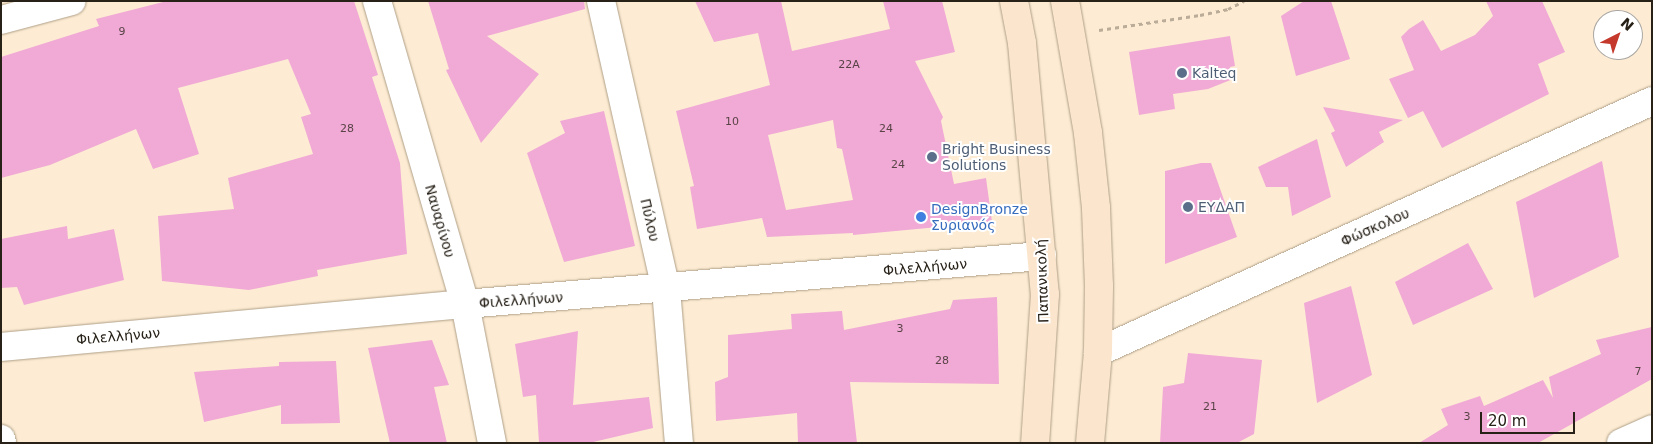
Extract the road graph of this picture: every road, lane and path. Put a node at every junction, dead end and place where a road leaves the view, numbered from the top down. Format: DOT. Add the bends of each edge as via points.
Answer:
graph roads {
  1 [pos="72,1"];
  2 [pos="377,1"];
  3 [pos="600,1"];
  4 [pos="1014,1"];
  5 [pos="1066,1"];
  6 [pos="1244,1"];
  7 [pos="1,20"];
  8 [pos="1072,34"];
  9 [pos="1652,101"];
  10 [pos="1042,256"];
  11 [pos="666,289"];
  12 [pos="464,304"];
  13 [pos="1,347"];
  14 [pos="1098,352"];
  15 [pos="1652,429"];
  16 [pos="492,443"];
  17 [pos="679,443"];
  18 [pos="1035,443"];
  19 [pos="1090,443"];
  20 [pos="1620,443"];
  1 -- 7 [label="street"];
  2 -- 12 [label="street, Ναυαρίνου"];
  3 -- 11 [label="street, Πύλου"];
  4 -- 10 [label="main road, Παπανικολή" via="1022,43"];
  5 -- 8 [label="main road"];
  6 -- 8 [label="path" via="1228,9 1200,15"];
  8 -- 14 [label="main road" via="1096,208"];
  9 -- 14 [label="street, Φώσκολου"];
  10 -- 11 [label="street, Φιλελλήνων"];
  10 -- 18 [label="main road, Παπανικολή" via="1044,339"];
  11 -- 12 [label="street, Φιλελλήνων"];
  11 -- 17 [label="street, Πύλου"];
  12 -- 13 [label="street, Φιλελλήνων"];
  12 -- 16 [label="street, Ναυαρίνου"];
  14 -- 19 [label="main road"];
  15 -- 20 [label="street"];
}
